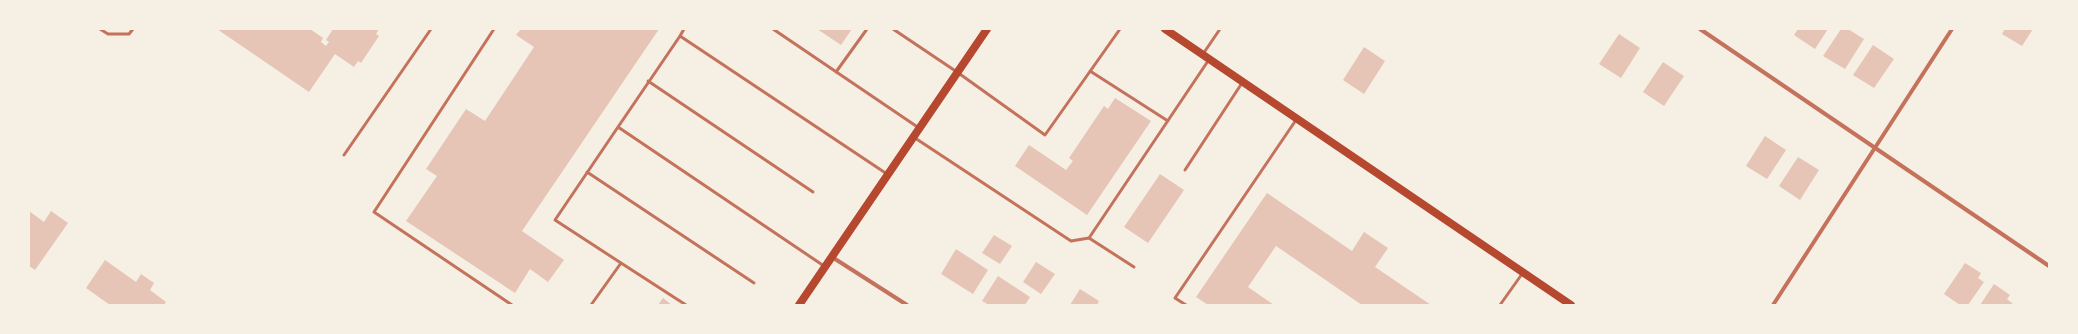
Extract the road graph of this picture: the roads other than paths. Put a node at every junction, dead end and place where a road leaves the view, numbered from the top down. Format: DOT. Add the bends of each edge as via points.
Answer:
graph roads {
  1 [pos="100,29"];
  2 [pos="133,29"];
  3 [pos="431,29"];
  4 [pos="494,29"];
  5 [pos="684,29"];
  6 [pos="773,29"];
  7 [pos="866,29"];
  8 [pos="893,29"];
  9 [pos="987,29"];
  10 [pos="1120,29"];
  11 [pos="1165,29"];
  12 [pos="1220,29"];
  13 [pos="1700,29"];
  14 [pos="1952,29"];
  15 [pos="680,36"];
  16 [pos="1206,57"];
  17 [pos="1090,71"];
  18 [pos="836,72"];
  19 [pos="958,72"];
  20 [pos="648,81"];
  21 [pos="1243,82"];
  22 [pos="1297,118"];
  23 [pos="1168,121"];
  24 [pos="618,127"];
  25 [pos="919,128"];
  26 [pos="913,137"];
  27 [pos="1875,149"];
  28 [pos="344,155"];
  29 [pos="1184,170"];
  30 [pos="587,172"];
  31 [pos="887,174"];
  32 [pos="813,192"];
  33 [pos="1090,238"];
  34 [pos="832,257"];
  35 [pos="621,263"];
  36 [pos="825,266"];
  37 [pos="2049,266"];
  38 [pos="1134,267"];
  39 [pos="1523,272"];
  40 [pos="754,283"];
  41 [pos="512,305"];
  42 [pos="591,305"];
  43 [pos="686,305"];
  44 [pos="799,305"];
  45 [pos="907,305"];
  46 [pos="1186,305"];
  47 [pos="1500,305"];
  48 [pos="1571,305"];
  49 [pos="1773,305"];
  1 -- 2 [label="lane" via="108,34 130,34"];
  3 -- 28 [label="lane"];
  4 -- 41 [label="lane" via="374,212"];
  5 -- 15 [label="lane"];
  6 -- 18 [label="lane"];
  7 -- 18 [label="lane"];
  8 -- 19 [label="lane"];
  9 -- 19 [label="main road"];
  10 -- 17 [label="lane"];
  11 -- 16 [label="main road"];
  12 -- 16 [label="lane"];
  13 -- 27 [label="street"];
  14 -- 27 [label="street"];
  15 -- 20 [label="lane"];
  15 -- 31 [label="lane"];
  16 -- 21 [label="main road"];
  16 -- 23 [label="lane"];
  17 -- 19 [label="lane" via="1045,135"];
  17 -- 23 [label="lane"];
  18 -- 25 [label="lane"];
  19 -- 25 [label="main road"];
  20 -- 24 [label="lane"];
  20 -- 32 [label="lane"];
  21 -- 22 [label="main road"];
  21 -- 29 [label="lane"];
  22 -- 39 [label="main road"];
  22 -- 46 [label="lane" via="1175,298"];
  23 -- 33 [label="lane"];
  24 -- 30 [label="lane"];
  24 -- 36 [label="lane"];
  25 -- 26 [label="main road"];
  26 -- 31 [label="main road"];
  26 -- 33 [label="lane" via="1071,241"];
  27 -- 37 [label="street"];
  27 -- 49 [label="street"];
  30 -- 35 [label="lane" via="555,220"];
  30 -- 40 [label="lane"];
  31 -- 34 [label="main road"];
  33 -- 38 [label="lane"];
  34 -- 36 [label="main road"];
  34 -- 45 [label="street"];
  35 -- 42 [label="lane"];
  35 -- 43 [label="lane"];
  36 -- 44 [label="main road"];
  39 -- 47 [label="lane"];
  39 -- 48 [label="main road"];
}
